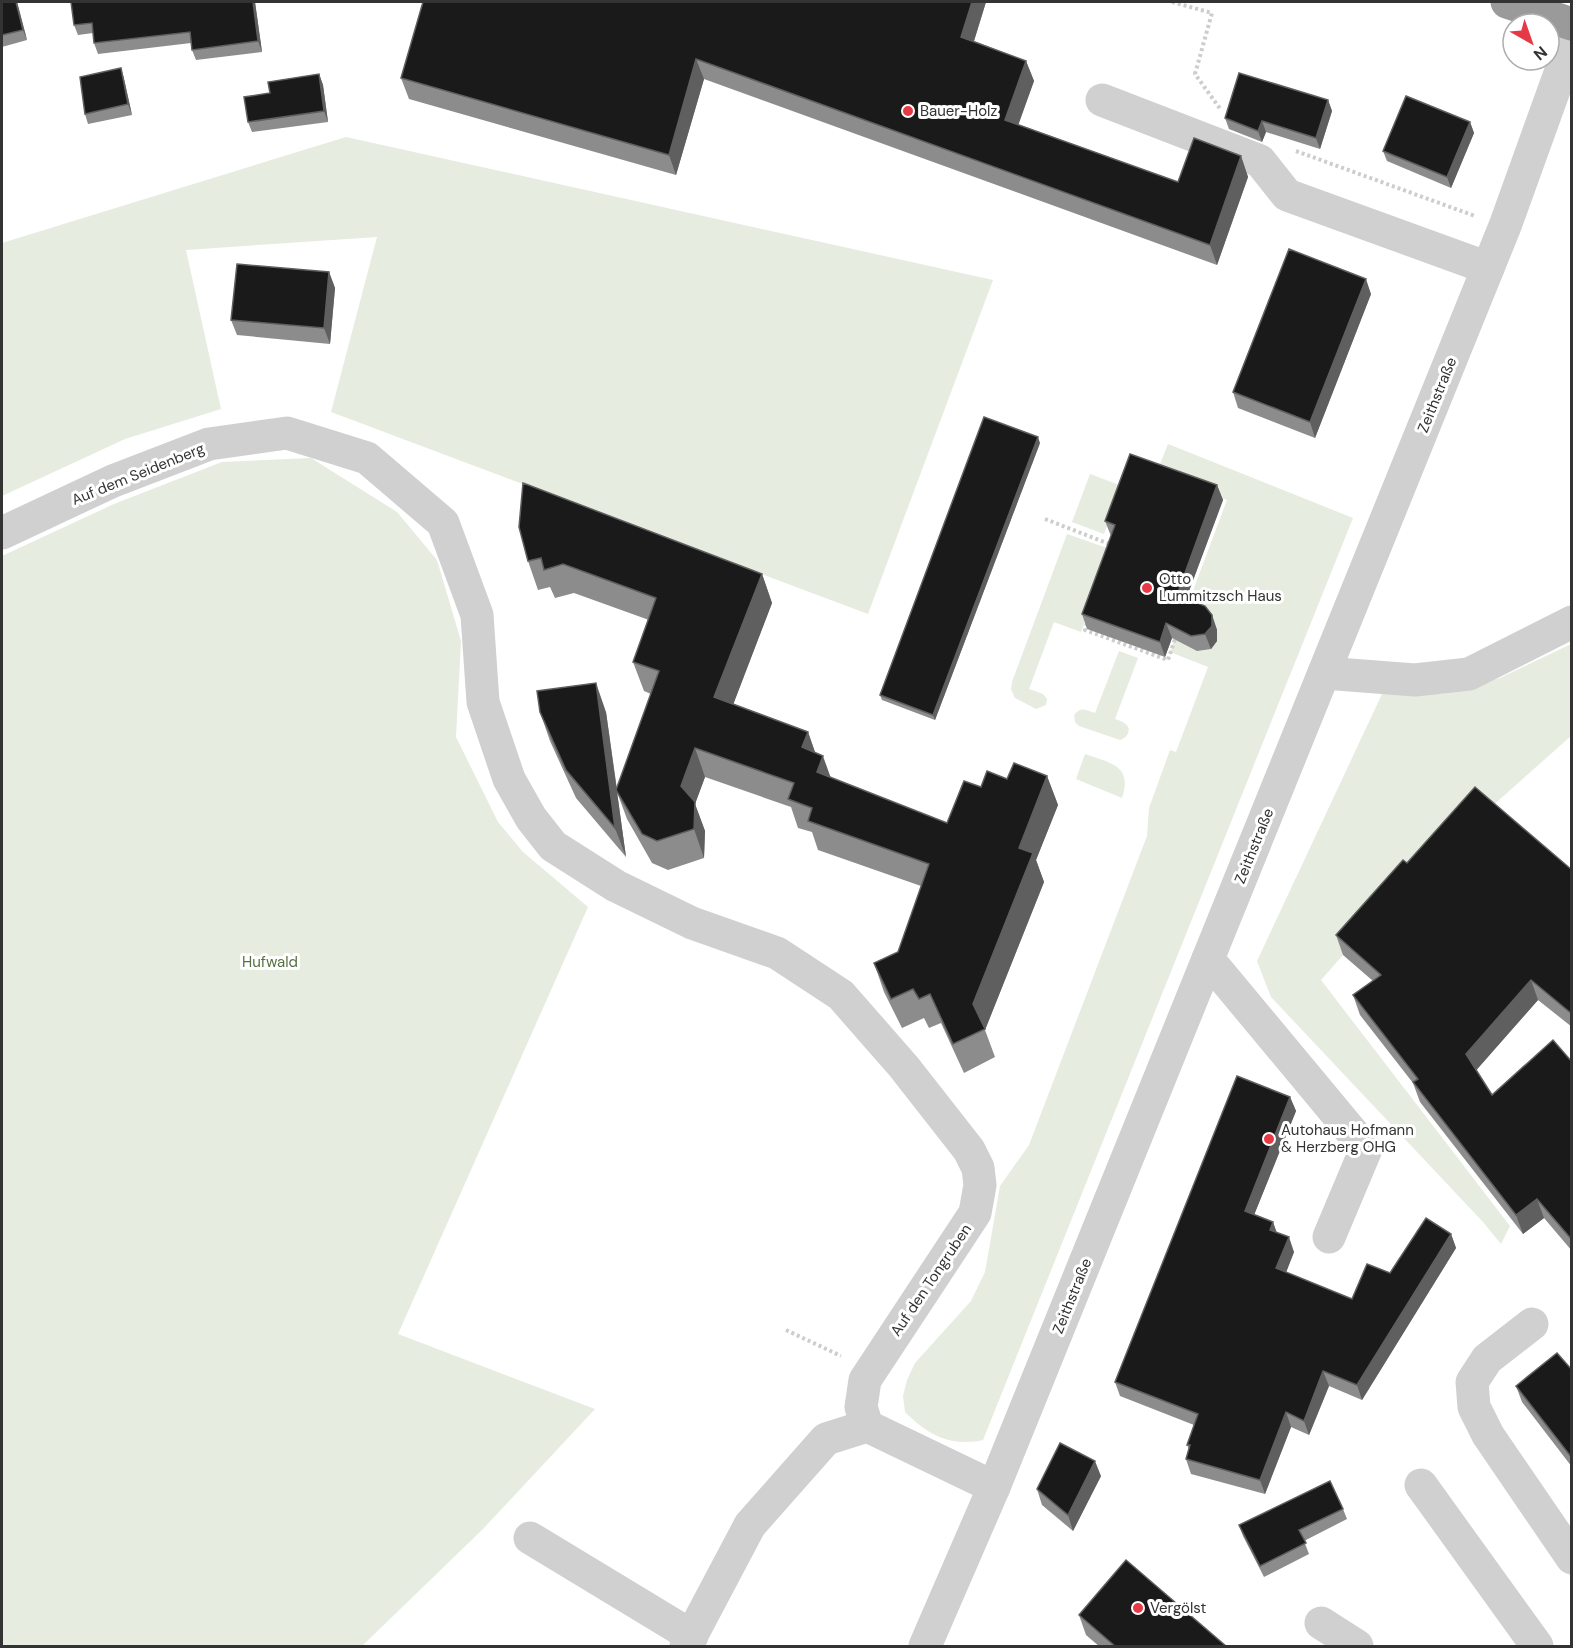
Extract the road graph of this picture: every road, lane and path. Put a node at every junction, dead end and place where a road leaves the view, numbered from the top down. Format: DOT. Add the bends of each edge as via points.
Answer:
graph roads {
  1 [pos="1172,2"];
  2 [pos="1508,2"];
  3 [pos="1572,24"];
  4 [pos="1572,40"];
  5 [pos="1102,100"];
  6 [pos="1227,118"];
  7 [pos="1293,150"];
  8 [pos="1505,226"];
  9 [pos="1488,268"];
  10 [pos="1045,519"];
  11 [pos="2,533"];
  12 [pos="1118,547"];
  13 [pos="1089,619"];
  14 [pos="1572,622"];
  15 [pos="1180,627"];
  16 [pos="1167,660"];
  17 [pos="1174,663"];
  18 [pos="1324,673"];
  19 [pos="1208,959"];
  20 [pos="841,995"];
  21 [pos="1329,1237"];
  22 [pos="1532,1324"];
  23 [pos="786,1330"];
  24 [pos="841,1356"];
  25 [pos="867,1426"];
  26 [pos="1421,1485"];
  27 [pos="994,1487"];
  28 [pos="530,1538"];
  29 [pos="1572,1558"];
  30 [pos="1321,1623"];
  31 [pos="689,1641"];
  32 [pos="925,1647"];
  33 [pos="1357,1647"];
  34 [pos="1538,1647"];
  1 -- 6 [label="path" via="1212,13 1195,74"];
  2 -- 3 [label="highway, bridge"];
  4 -- 8 [label="street, Zeithstraße"];
  5 -- 9 [label="street" via="1260,161 1287,195"];
  7 -- 8 [label="path"];
  8 -- 9 [label="street, Zeithstraße"];
  9 -- 18 [label="street, Zeithstraße"];
  10 -- 12 [label="path"];
  11 -- 20 [label="street, Auf dem Seidenberg" via="113,481 209,444 287,433 367,458 443,523 477,615 483,702 505,768 531,818 553,846 616,886 692,923 777,953"];
  13 -- 16 [label="path" via="1085,630"];
  14 -- 18 [label="street" via="1469,674 1415,680"];
  15 -- 16 [label="path"];
  16 -- 17 [label="path"];
  18 -- 19 [label="street, Zeithstraße"];
  19 -- 21 [label="street" via="1366,1149"];
  19 -- 27 [label="street, Zeithstraße"];
  20 -- 25 [label="street, Auf den Tongruben" via="969,1150 978,1168 980,1185 975,1213 865,1380 861,1407"];
  22 -- 29 [label="street" via="1487,1359 1472,1382 1474,1407 1488,1436"];
  23 -- 24 [label="path"];
  25 -- 27 [label="street"];
  25 -- 31 [label="street" via="826,1438 750,1525"];
  26 -- 34 [label="street"];
  27 -- 32 [label="street, Zeithstraße"];
  28 -- 31 [label="street"];
  30 -- 33 [label="street"];
}
